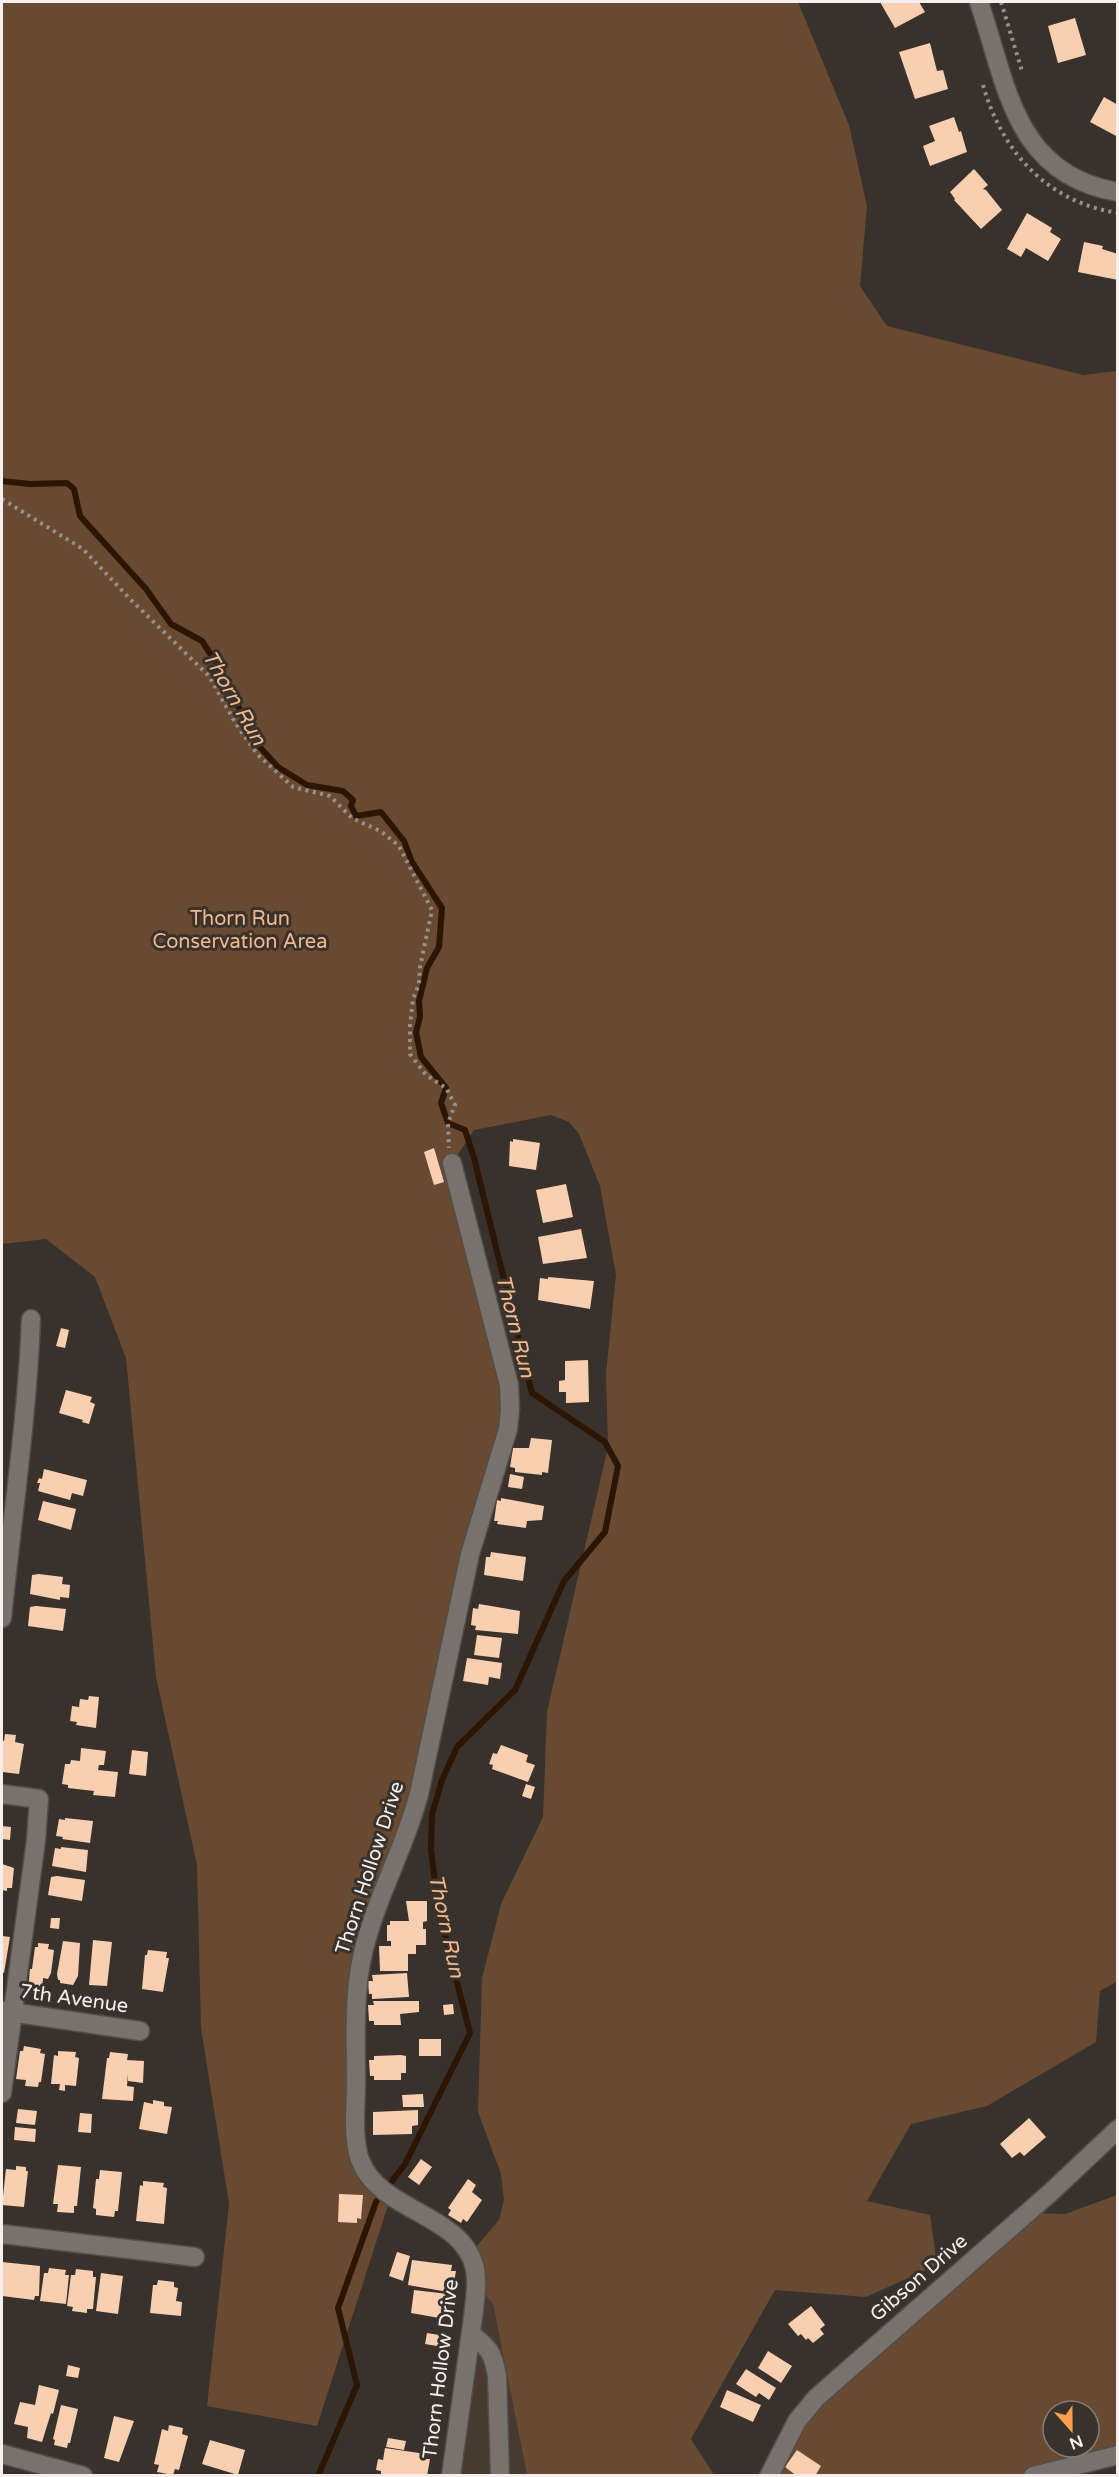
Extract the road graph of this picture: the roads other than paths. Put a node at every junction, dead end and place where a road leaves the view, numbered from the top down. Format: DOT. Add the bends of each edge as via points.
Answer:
graph roads {
  1 [pos="979,2"];
  2 [pos="1118,192"];
  3 [pos="452,1163"];
  4 [pos="31,1319"];
  5 [pos="8,1499"];
  6 [pos="2,1618"];
  7 [pos="2,1794"];
  8 [pos="7,2012"];
  9 [pos="140,2031"];
  10 [pos="2,2093"];
  11 [pos="1118,2129"];
  12 [pos="2,2234"];
  13 [pos="195,2257"];
  14 [pos="471,2334"];
  15 [pos="2,2454"];
  16 [pos="1118,2455"];
  17 [pos="82,2475"];
  18 [pos="451,2475"];
  19 [pos="500,2475"];
  20 [pos="769,2475"];
  21 [pos="1033,2475"];
  1 -- 2 [label="street" via="1010,100 1030,141 1045,158 1082,183"];
  3 -- 14 [label="street, Thorn Hollow Drive" via="508,1385 510,1410 508,1429 470,1554 411,1826 379,1900 359,1974 357,2140 360,2159 384,2191 439,2224 460,2240 470,2254 476,2284"];
  4 -- 5 [label="street" via="21,1453"];
  5 -- 6 [label="street"];
  7 -- 8 [label="street" via="39,1799 36,1840"];
  8 -- 9 [label="street, 7th Avenue"];
  8 -- 10 [label="street"];
  11 -- 20 [label="street, Gibson Drive" via="816,2398 796,2421"];
  12 -- 13 [label="street"];
  14 -- 18 [label="street, Thorn Hollow Drive"];
  14 -- 19 [label="street" via="490,2349 495,2360"];
  15 -- 17 [label="street"];
  16 -- 21 [label="street"];
}
